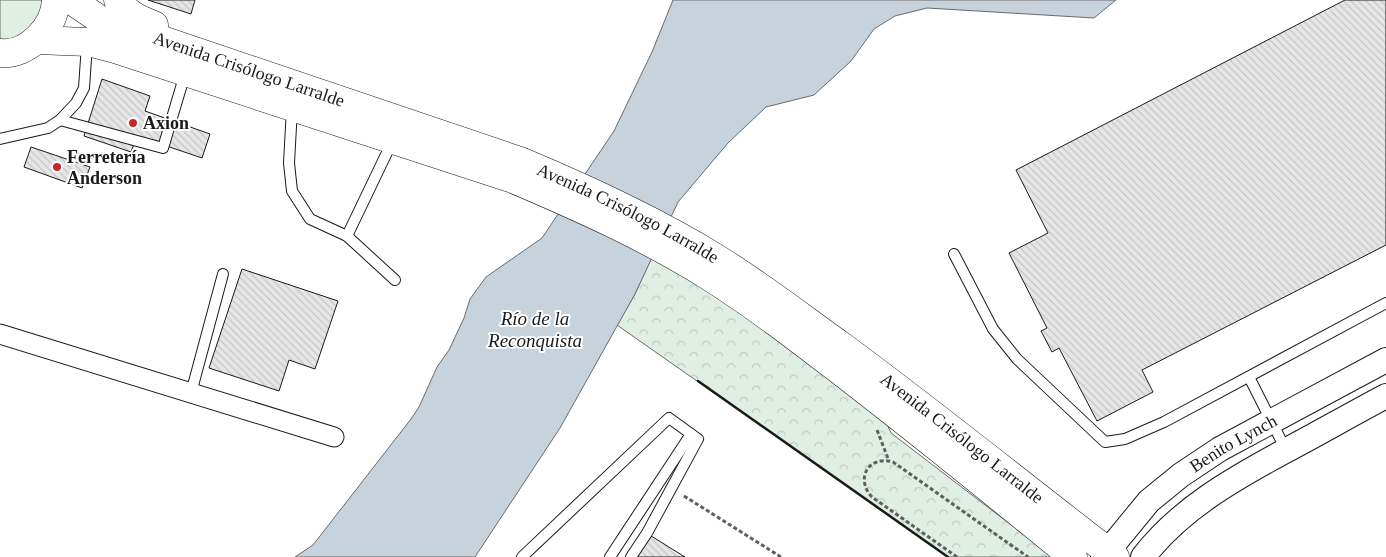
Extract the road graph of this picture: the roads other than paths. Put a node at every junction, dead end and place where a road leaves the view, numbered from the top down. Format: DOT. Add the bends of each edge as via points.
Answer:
graph roads {
  1 [pos="56,0"];
  2 [pos="71,0"];
  3 [pos="118,0"];
  4 [pos="36,40"];
  5 [pos="88,42"];
  6 [pos="0,53"];
  7 [pos="187,60"];
  8 [pos="292,106"];
  9 [pos="60,120"];
  10 [pos="0,139"];
  11 [pos="393,140"];
  12 [pos="435,143"];
  13 [pos="347,236"];
  14 [pos="954,254"];
  15 [pos="223,274"];
  16 [pos="395,280"];
  17 [pos="1386,304"];
  18 [pos="792,322"];
  19 [pos="0,334"];
  20 [pos="1386,360"];
  21 [pos="1249,377"];
  22 [pos="191,393"];
  23 [pos="1386,396"];
  24 [pos="1271,422"];
  25 [pos="692,434"];
  26 [pos="334,437"];
  27 [pos="1286,450"];
  28 [pos="1108,555"];
  29 [pos="522,557"];
  30 [pos="610,557"];
  31 [pos="631,557"];
  32 [pos="1073,557"];
  33 [pos="1142,557"];
  1 -- 4 [label="main road" via="46,30"];
  2 -- 7 [label="main road, Avenida Crisólogo Larralde" via="99,18"];
  3 -- 7 [label="main road" via="135,18 156,26"];
  4 -- 5 [label="main road, Avenida Crisólogo Larralde"];
  4 -- 6 [label="main road" via="16,51"];
  5 -- 7 [label="main road, Avenida Crisólogo Larralde"];
  5 -- 9 [label="lane" via="84,88 76,103"];
  7 -- 8 [label="main road, Avenida Crisólogo Larralde"];
  7 -- 9 [label="lane" via="164,148"];
  7 -- 12 [label="main road, Avenida Crisólogo Larralde"];
  8 -- 11 [label="main road, Avenida Crisólogo Larralde"];
  8 -- 13 [label="lane" via="289,163 292,191 310,219"];
  9 -- 10 [label="lane" via="48,128"];
  11 -- 12 [label="main road, Avenida Crisólogo Larralde"];
  11 -- 13 [label="lane"];
  12 -- 18 [label="main road, Avenida Crisólogo Larralde" via="520,161 664,228 716,258"];
  13 -- 16 [label="lane"];
  14 -- 21 [label="lane" via="993,329 1016,359 1105,442 1125,439 1164,422"];
  15 -- 22 [label="lane"];
  17 -- 21 [label="lane"];
  18 -- 28 [label="main road, Avenida Crisólogo Larralde" via="890,382"];
  18 -- 32 [label="main road, Avenida Crisólogo Larralde"];
  19 -- 22 [label="street"];
  20 -- 24 [label="street, Benito Lynch"];
  21 -- 24 [label="lane"];
  22 -- 26 [label="street"];
  23 -- 27 [label="street, Benito Lynch"];
  24 -- 27 [label="lane"];
  24 -- 28 [label="street, Benito Lynch" via="1220,449 1181,475 1149,502"];
  25 -- 29 [label="lane" via="669,418"];
  25 -- 30 [label="lane"];
  25 -- 31 [label="lane" via="698,438"];
  27 -- 33 [label="street, Benito Lynch" via="1200,501 1171,525"];
}
